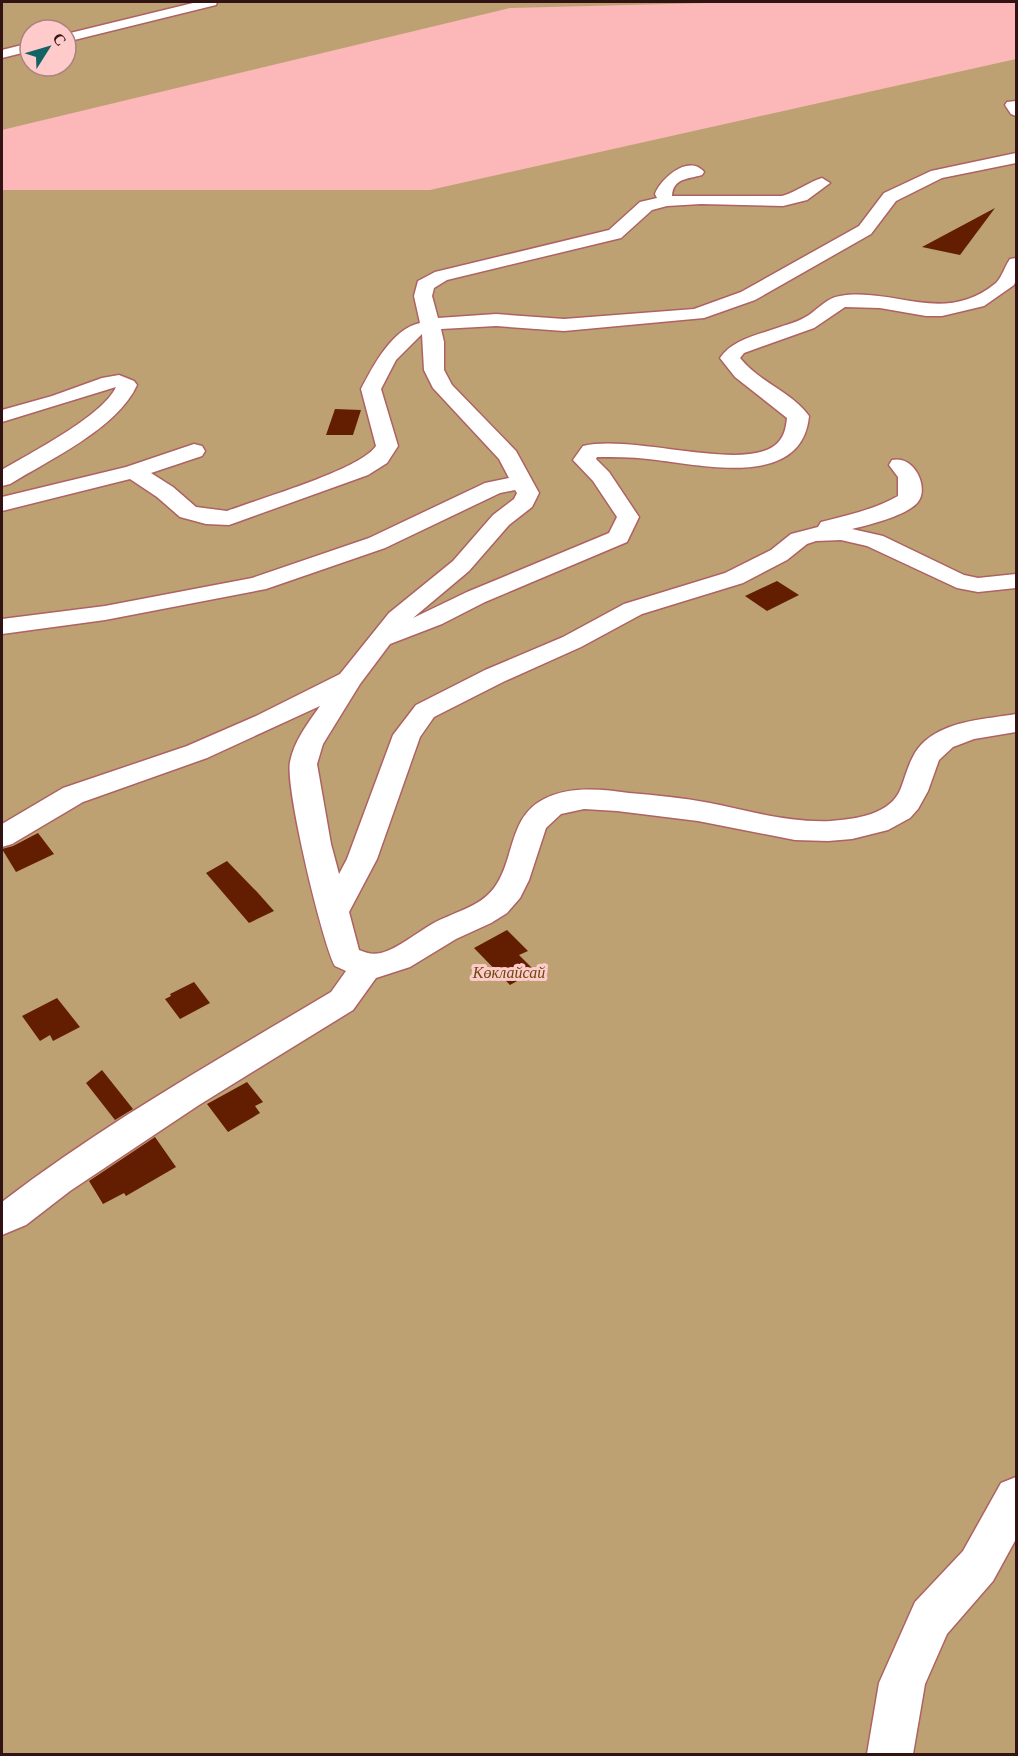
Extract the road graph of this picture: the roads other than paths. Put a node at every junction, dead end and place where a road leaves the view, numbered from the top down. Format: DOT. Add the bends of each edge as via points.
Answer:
graph roads {
  1 [pos="211,2"];
  2 [pos="78,35"];
  3 [pos="18,50"];
  4 [pos="2,54"];
  5 [pos="1017,105"];
  6 [pos="1017,111"];
  7 [pos="1017,158"];
  8 [pos="696,172"];
  9 [pos="822,183"];
  10 [pos="666,201"];
  11 [pos="1017,263"];
  12 [pos="431,326"];
  13 [pos="71,396"];
  14 [pos="2,416"];
  15 [pos="2,435"];
  16 [pos="194,451"];
  17 [pos="900,465"];
  18 [pos="133,471"];
  19 [pos="2,480"];
  20 [pos="522,482"];
  21 [pos="2,504"];
  22 [pos="813,534"];
  23 [pos="1017,581"];
  24 [pos="975,584"];
  25 [pos="1017,598"];
  26 [pos="2,627"];
  27 [pos="380,640"];
  28 [pos="350,680"];
  29 [pos="1017,723"];
  30 [pos="2,837"];
  31 [pos="334,912"];
  32 [pos="367,966"];
  33 [pos="2,1219"];
  34 [pos="1017,1498"];
  35 [pos="890,1755"];
  1 -- 2 [label="street"];
  3 -- 4 [label="street"];
  5 -- 6 [label="street" via="1012,105"];
  7 -- 12 [label="street" via="937,174 890,197 865,230 748,296 697,314 564,325 496,320"];
  8 -- 10 [label="street" via="677,174 671,179 663,194"];
  9 -- 10 [label="street" via="801,196 783,201"];
  10 -- 12 [label="street" via="646,206 615,234 441,276 425,285 423,296"];
  11 -- 27 [label="street" via="1005,285 977,302 926,310 880,302 842,301 807,324 737,350 730,358 735,367 798,416 797,431 780,452 756,459 709,460 619,450 591,452 584,460 601,477 628,517 619,537"];
  12 -- 18 [label="street" via="417,329 402,342 388,357 371,389 387,446 379,458 360,470 229,518 188,512"];
  12 -- 20 [label="street" via="434,369 443,388 508,456"];
  13 -- 14 [label="street"];
  13 -- 15 [label="street" via="54,410"];
  13 -- 19 [label="street" via="109,382 126,385 119,400 99,418"];
  16 -- 18 [label="street"];
  17 -- 22 [label="street" via="909,477 909,499 888,512"];
  18 -- 21 [label="street"];
  20 -- 26 [label="street" via="493,488 377,543 257,584 105,614"];
  20 -- 27 [label="street" via="528,494 524,502 501,520 461,566 398,618"];
  22 -- 24 [label="street" via="841,533 875,541 957,581"];
  22 -- 31 [label="street" via="734,578 633,609 425,711 407,735 362,859"];
  23 -- 24 [label="street"];
  24 -- 25 [label="street" via="990,594"];
  27 -- 28 [label="street"];
  28 -- 30 [label="street" via="197,752 73,795"];
  28 -- 31 [label="street" via="309,744 303,764 316,844"];
  29 -- 32 [label="street" via="946,739 923,763 913,795 904,807 882,821 858,828 794,830 650,804 585,800 559,803 544,811 534,825 509,890 496,905 477,919 447,930 396,960"];
  31 -- 32 [label="street" via="346,958"];
  32 -- 33 [label="street" via="342,1001 187,1095"];
  34 -- 35 [label="street" via="978,1566 932,1618 903,1683"];
}
